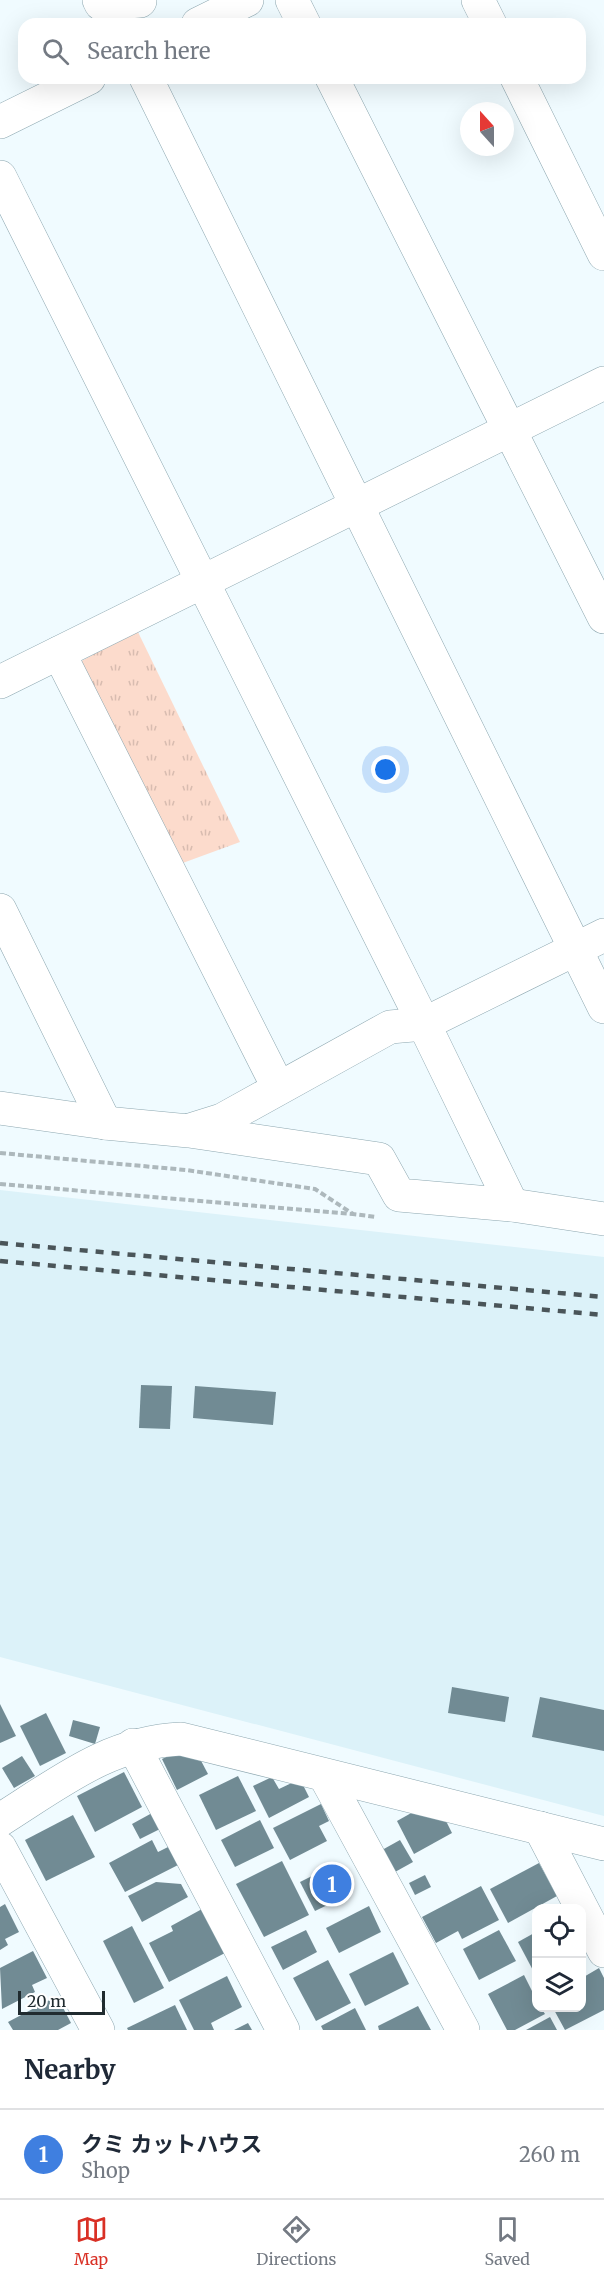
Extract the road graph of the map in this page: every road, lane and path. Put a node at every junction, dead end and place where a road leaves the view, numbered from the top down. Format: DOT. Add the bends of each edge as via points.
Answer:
graph roads {
  1 [pos="99,0"];
  2 [pos="246,0"];
  3 [pos="292,0"];
  4 [pos="478,0"];
  5 [pos="139,8"];
  6 [pos="210,18"];
  7 [pos="301,18"];
  8 [pos="487,18"];
  9 [pos="77,84"];
  10 [pos="149,84"];
  11 [pos="335,84"];
  12 [pos="520,84"];
  13 [pos="0,122"];
  14 [pos="0,177"];
  15 [pos="604,254"];
  16 [pos="604,383"];
  17 [pos="511,429"];
  18 [pos="356,506"];
  19 [pos="202,582"];
  20 [pos="604,616"];
  21 [pos="59,652"];
  22 [pos="0,682"];
  23 [pos="0,910"];
  24 [pos="604,935"];
  25 [pos="575,950"];
  26 [pos="604,1007"];
  27 [pos="424,1024"];
  28 [pos="278,1087"];
  29 [pos="0,1108"];
  30 [pos="105,1123"];
  31 [pos="189,1131"];
  32 [pos="0,1152"];
  33 [pos="0,1184"];
  34 [pos="512,1205"];
  35 [pos="353,1214"];
  36 [pos="377,1217"];
  37 [pos="604,1220"];
  38 [pos="133,1745"];
  39 [pos="325,1776"];
  40 [pos="0,1820"];
  41 [pos="540,1828"];
  42 [pos="604,1844"];
  43 [pos="0,1848"];
  44 [pos="604,1952"];
  45 [pos="99,2030"];
  46 [pos="283,2030"];
  47 [pos="463,2030"];
  1 -- 5 [label="street" via="101,4"];
  2 -- 6 [label="street"];
  3 -- 7 [label="street"];
  4 -- 8 [label="street"];
  9 -- 13 [label="street"];
  10 -- 18 [label="street"];
  11 -- 17 [label="street"];
  12 -- 15 [label="street"];
  14 -- 19 [label="street"];
  16 -- 17 [label="street"];
  17 -- 18 [label="street"];
  17 -- 20 [label="street"];
  18 -- 19 [label="street"];
  18 -- 25 [label="street"];
  19 -- 21 [label="street"];
  19 -- 27 [label="street"];
  21 -- 22 [label="street"];
  21 -- 28 [label="street"];
  23 -- 30 [label="street"];
  24 -- 25 [label="street"];
  25 -- 26 [label="street"];
  25 -- 27 [label="street"];
  27 -- 28 [label="street" via="390,1027"];
  27 -- 34 [label="street"];
  28 -- 31 [label="street" via="222,1120"];
  29 -- 30 [label="street"];
  30 -- 31 [label="street"];
  31 -- 34 [label="street" via="379,1159 399,1195"];
  32 -- 35 [label="path" via="186,1170 315,1189"];
  33 -- 35 [label="path"];
  34 -- 37 [label="street"];
  35 -- 36 [label="path"];
  38 -- 39 [label="street" via="181,1738"];
  38 -- 40 [label="street" via="88,1764"];
  38 -- 46 [label="street"];
  39 -- 41 [label="street"];
  39 -- 47 [label="street"];
  41 -- 42 [label="street"];
  41 -- 44 [label="street"];
  43 -- 45 [label="street"];
}
